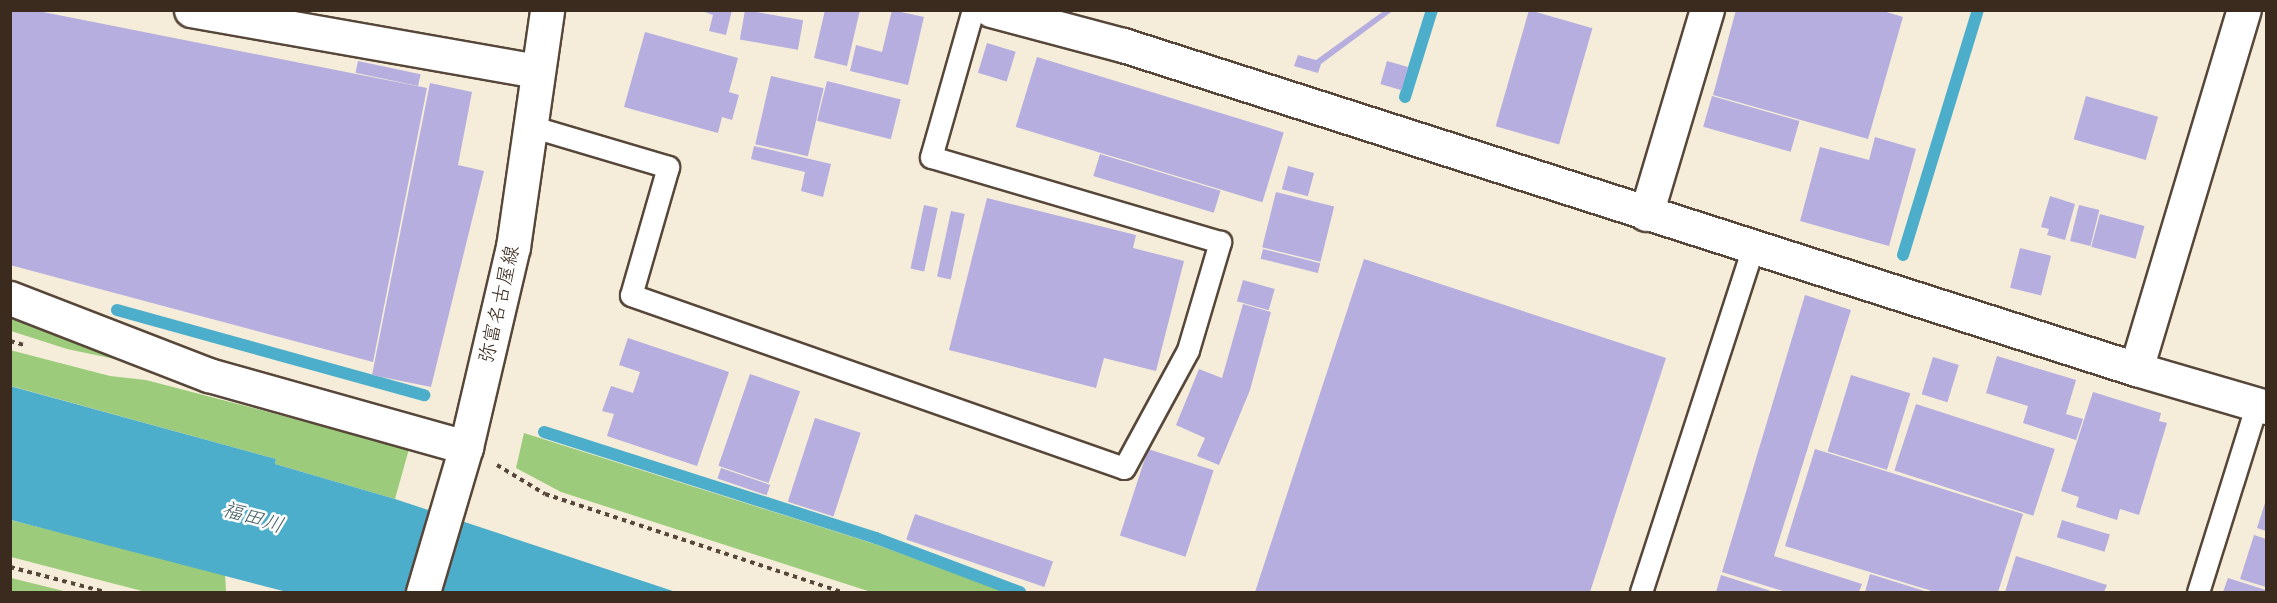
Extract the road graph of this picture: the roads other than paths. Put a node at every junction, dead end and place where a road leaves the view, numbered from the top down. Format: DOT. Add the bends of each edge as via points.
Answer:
graph roads {
  1 [pos="191,10"];
  2 [pos="547,10"];
  3 [pos="974,10"];
  4 [pos="991,10"];
  5 [pos="1707,10"];
  6 [pos="2244,10"];
  7 [pos="538,71"];
  8 [pos="530,126"];
  9 [pos="1646,214"];
  10 [pos="1753,247"];
  11 [pos="10,298"];
  12 [pos="2136,369"];
  13 [pos="2262,406"];
  14 [pos="466,447"];
  15 [pos="423,592"];
  16 [pos="1641,592"];
  17 [pos="2198,592"];
  1 -- 7 [label="street"];
  2 -- 7 [label="street, 弥富名古屋線"];
  3 -- 8 [label="lane" via="931,158 1220,242 1188,350 1124,468 631,294 668,167"];
  4 -- 9 [label="street" via="1124,45"];
  5 -- 9 [label="street"];
  6 -- 12 [label="street"];
  7 -- 8 [label="street, 弥富名古屋線"];
  8 -- 14 [label="street, 弥富名古屋線" via="513,247"];
  9 -- 10 [label="street"];
  10 -- 12 [label="street"];
  10 -- 16 [label="lane"];
  11 -- 14 [label="street" via="209,375"];
  12 -- 13 [label="street"];
  13 -- 17 [label="lane"];
  14 -- 15 [label="street, 弥富名古屋線"];
}
